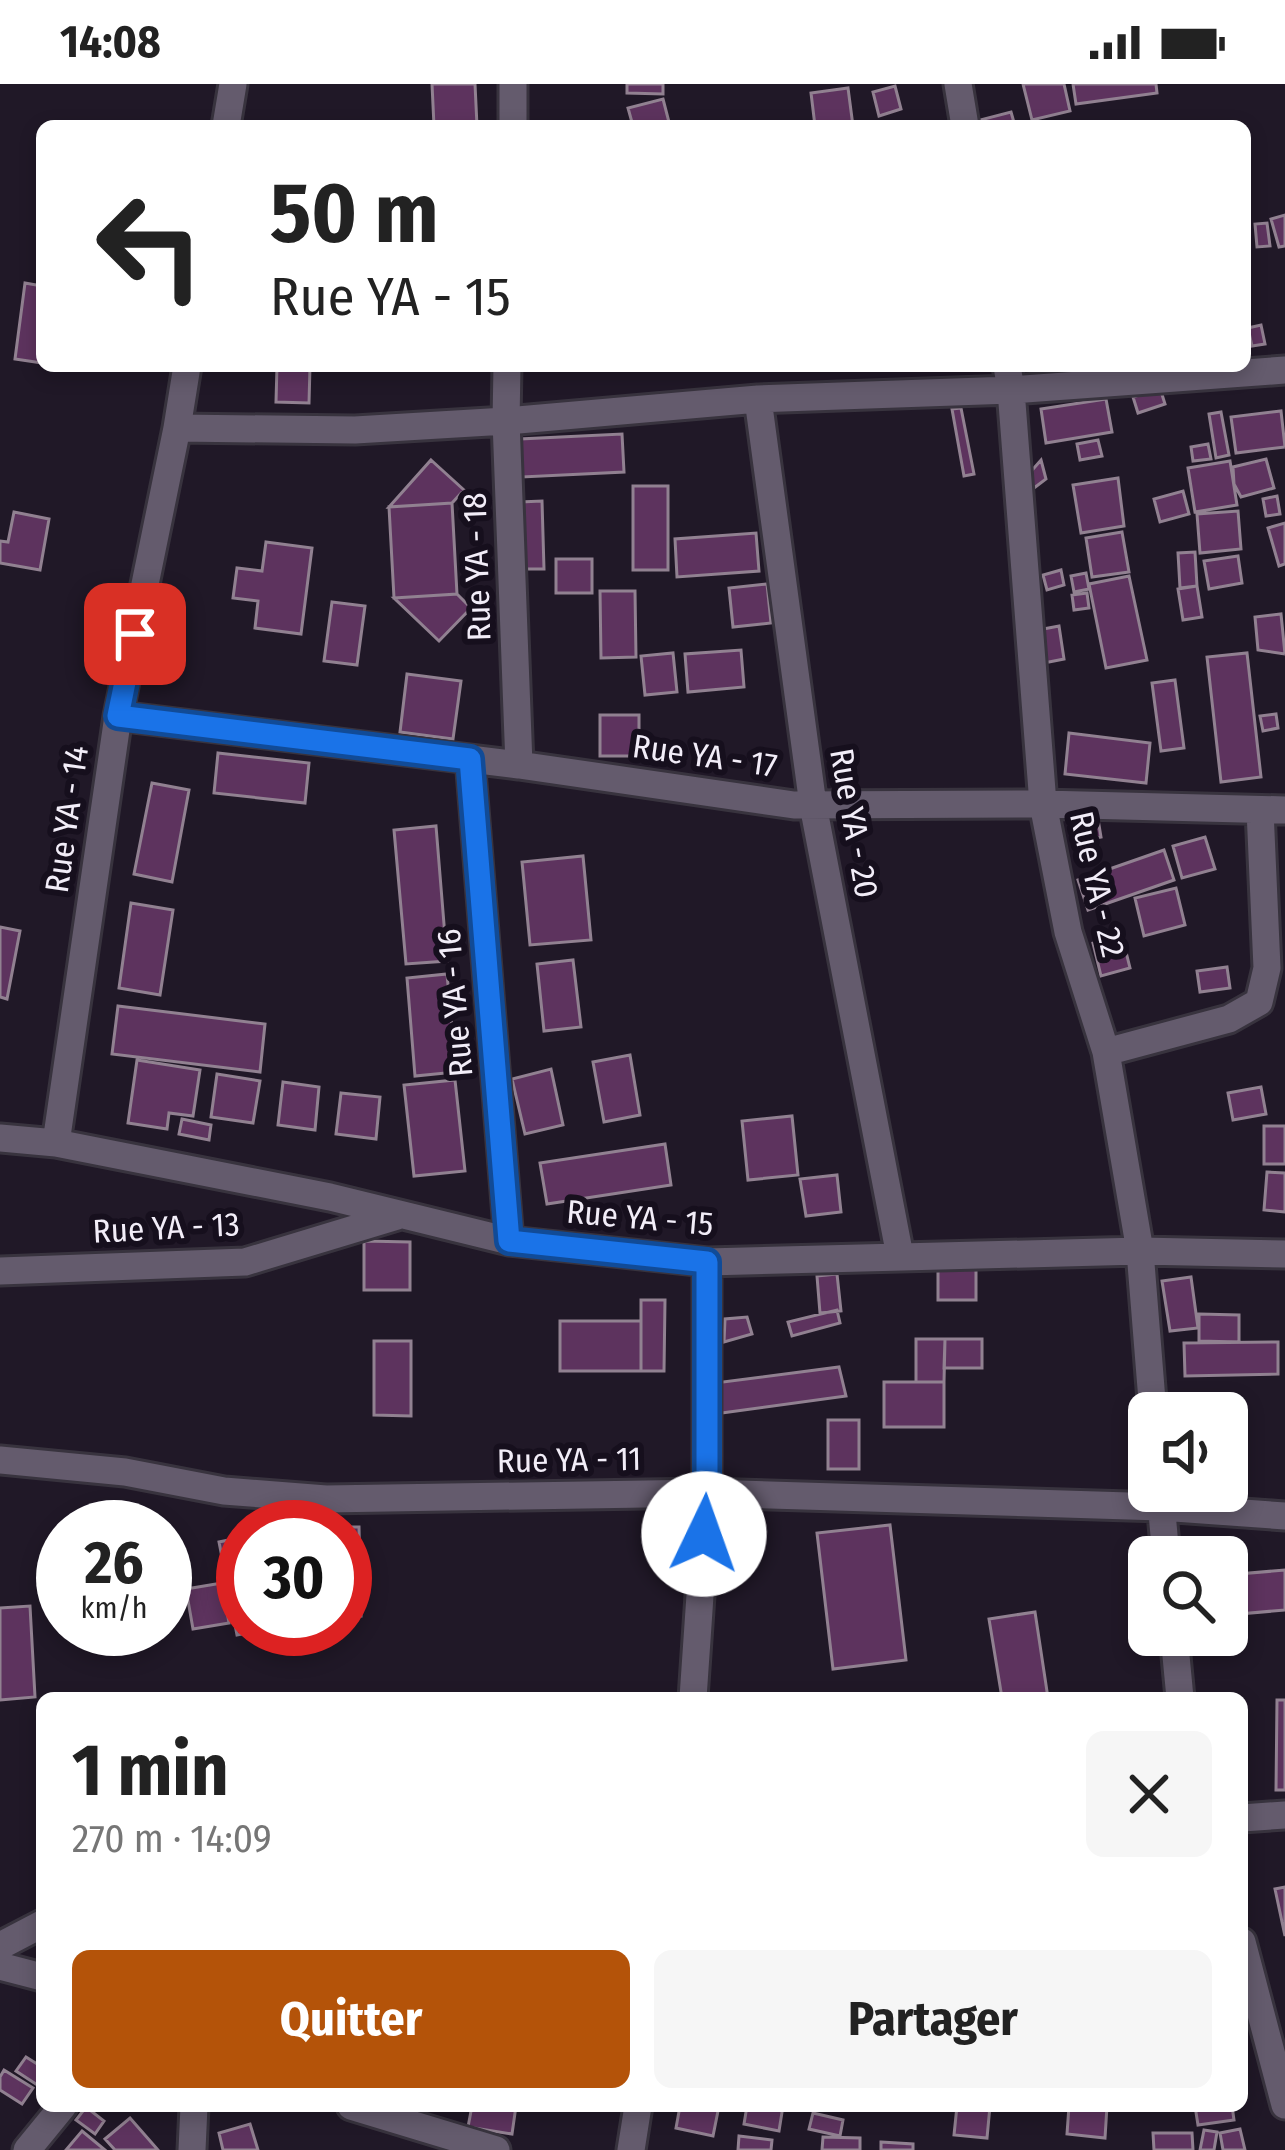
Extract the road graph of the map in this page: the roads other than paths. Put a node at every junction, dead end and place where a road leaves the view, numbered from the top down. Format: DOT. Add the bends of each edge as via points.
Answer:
graph roads {
  1 [pos="233,84"];
  2 [pos="514,84"];
  3 [pos="958,84"];
  4 [pos="227,120"];
  5 [pos="513,120"];
  6 [pos="964,120"];
  7 [pos="1285,370"];
  8 [pos="1251,371"];
  9 [pos="186,372"];
  10 [pos="507,372"];
  11 [pos="1216,372"];
  12 [pos="1009,378"];
  13 [pos="758,399"];
  14 [pos="506,422"];
  15 [pos="177,428"];
  16 [pos="118,716"];
  17 [pos="470,759"];
  18 [pos="519,765"];
  19 [pos="1043,804"];
  20 [pos="813,805"];
  21 [pos="1273,810"];
  22 [pos="1106,1052"];
  23 [pos="0,1138"];
  24 [pos="56,1143"];
  25 [pos="400,1214"];
  26 [pos="509,1241"];
  27 [pos="1140,1251"];
  28 [pos="1285,1254"];
  29 [pos="900,1256"];
  30 [pos="707,1262"];
  31 [pos="0,1271"];
  32 [pos="1151,1392"];
  33 [pos="0,1460"];
  34 [pos="707,1493"];
  35 [pos="1128,1499"];
  36 [pos="1248,1511"];
  37 [pos="1285,1516"];
  38 [pos="1176,1656"];
  39 [pos="693,1692"];
  40 [pos="1179,1692"];
  41 [pos="1285,1815"];
  42 [pos="1248,1818"];
  43 [pos="36,1927"];
  44 [pos="0,1946"];
  45 [pos="1248,1964"];
  46 [pos="0,1966"];
  47 [pos="36,1975"];
  48 [pos="1285,2102"];
  49 [pos="58,2112"];
  50 [pos="194,2112"];
  51 [pos="371,2112"];
  52 [pos="637,2112"];
  53 [pos="27,2150"];
  54 [pos="192,2150"];
  55 [pos="496,2150"];
  56 [pos="631,2150"];
  1 -- 4 [label="street"];
  2 -- 5 [label="street"];
  3 -- 6 [label="street"];
  7 -- 8 [label="street"];
  9 -- 15 [label="street, Rue YA - 14"];
  10 -- 14 [label="street, Rue YA - 18"];
  11 -- 12 [label="street"];
  12 -- 13 [label="street"];
  12 -- 19 [label="street, Rue YA - 22"];
  13 -- 14 [label="street"];
  13 -- 20 [label="street, Rue YA - 20"];
  14 -- 15 [label="street"];
  14 -- 18 [label="street, Rue YA - 18"];
  15 -- 16 [label="street, Rue YA - 14"];
  16 -- 17 [label="street, Rue YA - 17"];
  16 -- 24 [label="street, Rue YA - 14"];
  17 -- 18 [label="street, Rue YA - 17"];
  17 -- 26 [label="street, Rue YA - 16"];
  18 -- 20 [label="street, Rue YA - 17"];
  19 -- 20 [label="street, Rue YA - 17"];
  19 -- 21 [label="street, Rue YA - 17"];
  19 -- 22 [label="street, Rue YA - 22" via="1068,932"];
  20 -- 29 [label="street, Rue YA - 20"];
  21 -- 22 [label="street" via="1268,968 1258,1002 1229,1019"];
  22 -- 27 [label="street, Rue YA - 22"];
  23 -- 24 [label="street, Rue YA - 15"];
  24 -- 25 [label="street, Rue YA - 15"];
  25 -- 26 [label="street, Rue YA - 15"];
  25 -- 31 [label="street, Rue YA - 13" via="245,1262"];
  26 -- 30 [label="street, Rue YA - 15"];
  27 -- 28 [label="street, Rue YA - 15"];
  27 -- 29 [label="street, Rue YA - 15"];
  27 -- 32 [label="street, Rue YA - 22"];
  29 -- 30 [label="street, Rue YA - 15"];
  30 -- 34 [label="street"];
  33 -- 34 [label="street, Rue YA - 11" via="326,1498"];
  34 -- 35 [label="street, Rue YA - 11"];
  34 -- 39 [label="street"];
  36 -- 37 [label="street, Rue YA - 11"];
  38 -- 40 [label="street"];
  41 -- 42 [label="street"];
  43 -- 44 [label="street"];
  45 -- 48 [label="street"];
  46 -- 47 [label="street"];
  49 -- 53 [label="street"];
  50 -- 54 [label="street"];
  51 -- 55 [label="street"];
  52 -- 56 [label="street"];
}
